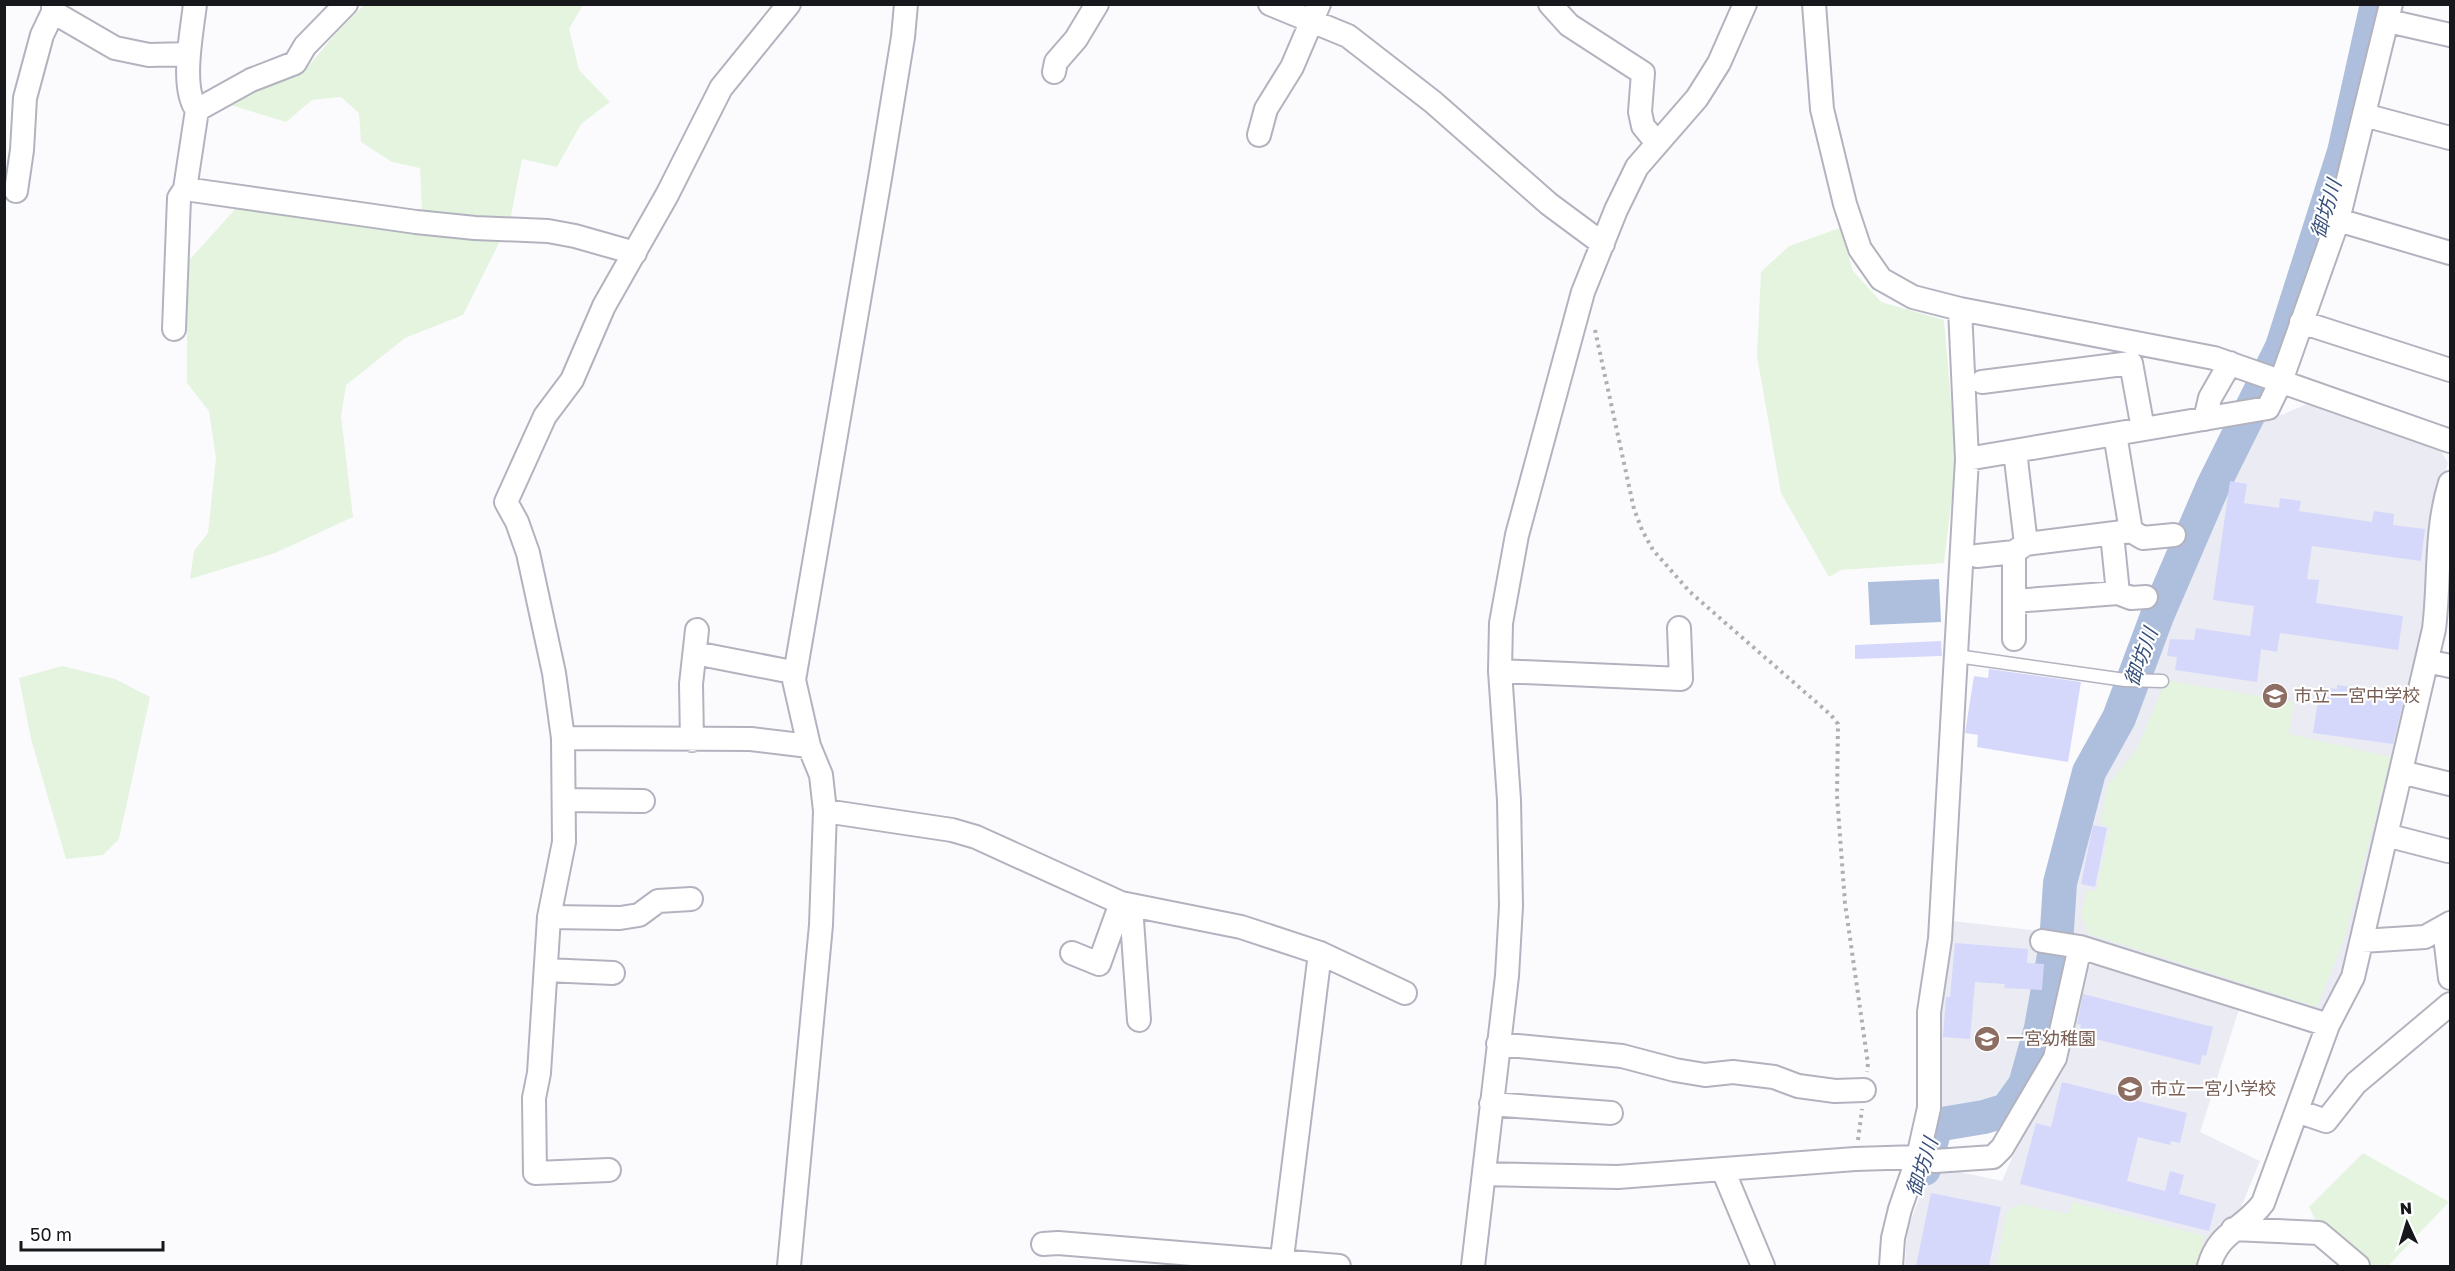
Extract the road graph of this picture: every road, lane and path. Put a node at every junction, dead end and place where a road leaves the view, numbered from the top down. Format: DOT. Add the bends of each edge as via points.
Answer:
graph roads {
  1 [pos="195,4"];
  2 [pos="346,4"];
  3 [pos="789,4"];
  4 [pos="906,4"];
  5 [pos="1097,4"];
  6 [pos="1270,4"];
  7 [pos="1550,4"];
  8 [pos="1745,4"];
  9 [pos="1815,4"];
  10 [pos="53,8"];
  11 [pos="1316,13"];
  12 [pos="2389,13"];
  13 [pos="2451,35"];
  14 [pos="189,54"];
  15 [pos="1054,72"];
  16 [pos="197,110"];
  17 [pos="2364,115"];
  18 [pos="1259,135"];
  19 [pos="2451,138"];
  20 [pos="1657,143"];
  21 [pos="184,189"];
  22 [pos="16,191"];
  23 [pos="2338,220"];
  24 [pos="1603,244"];
  25 [pos="635,253"];
  26 [pos="2451,253"];
  27 [pos="1960,309"];
  28 [pos="2301,322"];
  29 [pos="174,329"];
  30 [pos="1594,329"];
  31 [pos="2230,363"];
  32 [pos="2451,370"];
  33 [pos="2272,378"];
  34 [pos="1982,382"];
  35 [pos="2205,419"];
  36 [pos="2143,429"];
  37 [pos="2115,434"];
  38 [pos="2451,441"];
  39 [pos="2015,451"];
  40 [pos="1974,458"];
  41 [pos="2448,497"];
  42 [pos="2121,532"];
  43 [pos="2174,535"];
  44 [pos="2020,548"];
  45 [pos="1977,556"];
  46 [pos="2445,563"];
  47 [pos="2118,593"];
  48 [pos="2146,597"];
  49 [pos="2014,601"];
  50 [pos="1679,628"];
  51 [pos="697,630"];
  52 [pos="2014,639"];
  53 [pos="695,653"];
  54 [pos="1964,656"];
  55 [pos="2427,661"];
  56 [pos="2451,666"];
  57 [pos="782,670"];
  58 [pos="1500,671"];
  59 [pos="2162,681"];
  60 [pos="563,738"];
  61 [pos="692,740"];
  62 [pos="809,746"];
  63 [pos="2401,772"];
  64 [pos="2451,784"];
  65 [pos="564,800"];
  66 [pos="643,801"];
  67 [pos="825,811"];
  68 [pos="2386,836"];
  69 [pos="2448,851"];
  70 [pos="691,899"];
  71 [pos="1126,905"];
  72 [pos="549,917"];
  73 [pos="2447,925"];
  74 [pos="2042,940"];
  75 [pos="2362,941"];
  76 [pos="2073,946"];
  77 [pos="1072,953"];
  78 [pos="1320,953"];
  79 [pos="546,970"];
  80 [pos="612,973"];
  81 [pos="2451,978"];
  82 [pos="1405,993"];
  83 [pos="2451,1004"];
  84 [pos="1139,1020"];
  85 [pos="2328,1025"];
  86 [pos="1498,1044"];
  87 [pos="1864,1090"];
  88 [pos="1491,1104"];
  89 [pos="2297,1111"];
  90 [pos="1611,1113"];
  91 [pos="1925,1158"];
  92 [pos="1855,1159"];
  93 [pos="609,1170"];
  94 [pos="1723,1170"];
  95 [pos="1484,1174"];
  96 [pos="2233,1229"];
  97 [pos="1043,1244"];
  98 [pos="1282,1263"];
  99 [pos="789,1266"];
  100 [pos="1339,1266"];
  101 [pos="1473,1266"];
  102 [pos="1763,1266"];
  103 [pos="1891,1266"];
  104 [pos="2209,1266"];
  105 [pos="2358,1266"];
  1 -- 14 [label="street"];
  2 -- 16 [label="street" via="305,46 295,63"];
  3 -- 25 [label="street" via="721,87"];
  4 -- 62 [label="street" via="794,680"];
  5 -- 15 [label="street" via="1076,39 1056,62"];
  6 -- 11 [label="street"];
  7 -- 20 [label="street" via="1569,25 1643,73 1640,112 1643,126"];
  8 -- 20 [label="street" via="1719,63 1697,98"];
  9 -- 27 [label="street" via="1822,109 1860,249 1881,279 1913,297"];
  10 -- 14 [label="street" via="115,48 149,55"];
  10 -- 22 [label="street" via="25,98"];
  11 -- 18 [label="street" via="1292,67 1266,109"];
  11 -- 24 [label="street" via="1424,94 1549,204"];
  12 -- 13 [label="street"];
  12 -- 17 [label="street"];
  14 -- 16 [label="street" via="190,102"];
  16 -- 21 [label="street"];
  17 -- 19 [label="street"];
  17 -- 23 [label="street"];
  20 -- 24 [label="street" via="1637,167"];
  21 -- 25 [label="street" via="416,222 548,231"];
  21 -- 29 [label="street" via="179,198"];
  23 -- 26 [label="street"];
  23 -- 28 [label="street"];
  24 -- 58 [label="street" via="1583,292 1517,535 1501,622"];
  25 -- 60 [label="street" via="604,306 572,380 545,416 506,502 528,553 554,673"];
  27 -- 31 [label="street"];
  27 -- 40 [label="street"];
  28 -- 32 [label="street"];
  28 -- 33 [label="street"];
  30 -- 87 [label="path" via="1634,509 1653,550 1690,592 1838,724 1837,796 1845,903 1868,1064"];
  31 -- 33 [label="street"];
  31 -- 35 [label="street" via="2210,398"];
  33 -- 35 [label="street" via="2268,408"];
  33 -- 38 [label="street"];
  34 -- 36 [label="street" via="2131,363"];
  35 -- 36 [label="street"];
  36 -- 37 [label="street"];
  37 -- 39 [label="street"];
  37 -- 42 [label="street"];
  39 -- 40 [label="street"];
  39 -- 44 [label="street"];
  40 -- 54 [label="street"];
  41 -- 46 [label="street" via="2440,528"];
  42 -- 43 [label="street" via="2143,538"];
  42 -- 44 [label="street"];
  42 -- 47 [label="street"];
  44 -- 45 [label="street"];
  44 -- 49 [label="street"];
  46 -- 55 [label="street"];
  47 -- 48 [label="street" via="2131,598"];
  47 -- 49 [label="street"];
  49 -- 52 [label="street"];
  50 -- 58 [label="street" via="1681,679"];
  51 -- 53 [label="street"];
  53 -- 57 [label="street"];
  53 -- 61 [label="street"];
  54 -- 59 [label="lane" via="2125,680"];
  54 -- 91 [label="street" via="1940,939 1929,1012"];
  55 -- 56 [label="street"];
  55 -- 63 [label="street"];
  58 -- 86 [label="street" via="1511,906"];
  60 -- 61 [label="street"];
  60 -- 65 [label="street"];
  61 -- 62 [label="street" via="751,739"];
  62 -- 67 [label="street" via="821,775"];
  63 -- 64 [label="street"];
  63 -- 68 [label="street"];
  65 -- 66 [label="street"];
  65 -- 72 [label="street" via="564,842"];
  67 -- 71 [label="street" via="976,837"];
  67 -- 99 [label="street" via="822,925"];
  68 -- 69 [label="street"];
  68 -- 75 [label="street"];
  70 -- 72 [label="street" via="658,901 639,915 620,918"];
  71 -- 77 [label="street" via="1099,964"];
  71 -- 78 [label="street" via="1241,927"];
  71 -- 84 [label="street"];
  72 -- 79 [label="street"];
  73 -- 75 [label="street" via="2425,937"];
  73 -- 81 [label="street"];
  74 -- 76 [label="street"];
  75 -- 85 [label="street" via="2353,977"];
  76 -- 85 [label="street"];
  76 -- 91 [label="street" via="2055,1058 2002,1148 1993,1157"];
  78 -- 82 [label="street"];
  78 -- 98 [label="street"];
  79 -- 80 [label="street"];
  79 -- 93 [label="street" via="534,1098 535,1173"];
  83 -- 89 [label="street" via="2356,1083 2326,1120"];
  85 -- 89 [label="street"];
  86 -- 87 [label="street" via="1622,1056 1705,1075 1733,1072 1774,1077 1798,1086"];
  86 -- 88 [label="street"];
  87 -- 92 [label="path"];
  88 -- 90 [label="street"];
  88 -- 95 [label="street"];
  89 -- 96 [label="street" via="2263,1203 2254,1215"];
  91 -- 92 [label="street"];
  91 -- 103 [label="street" via="1900,1209"];
  92 -- 94 [label="street"];
  94 -- 95 [label="street" via="1618,1177"];
  94 -- 102 [label="street"];
  95 -- 101 [label="street"];
  96 -- 104 [label="street" via="2221,1240"];
  96 -- 105 [label="street" via="2319,1233"];
  97 -- 98 [label="street"];
  98 -- 100 [label="street"];
}
